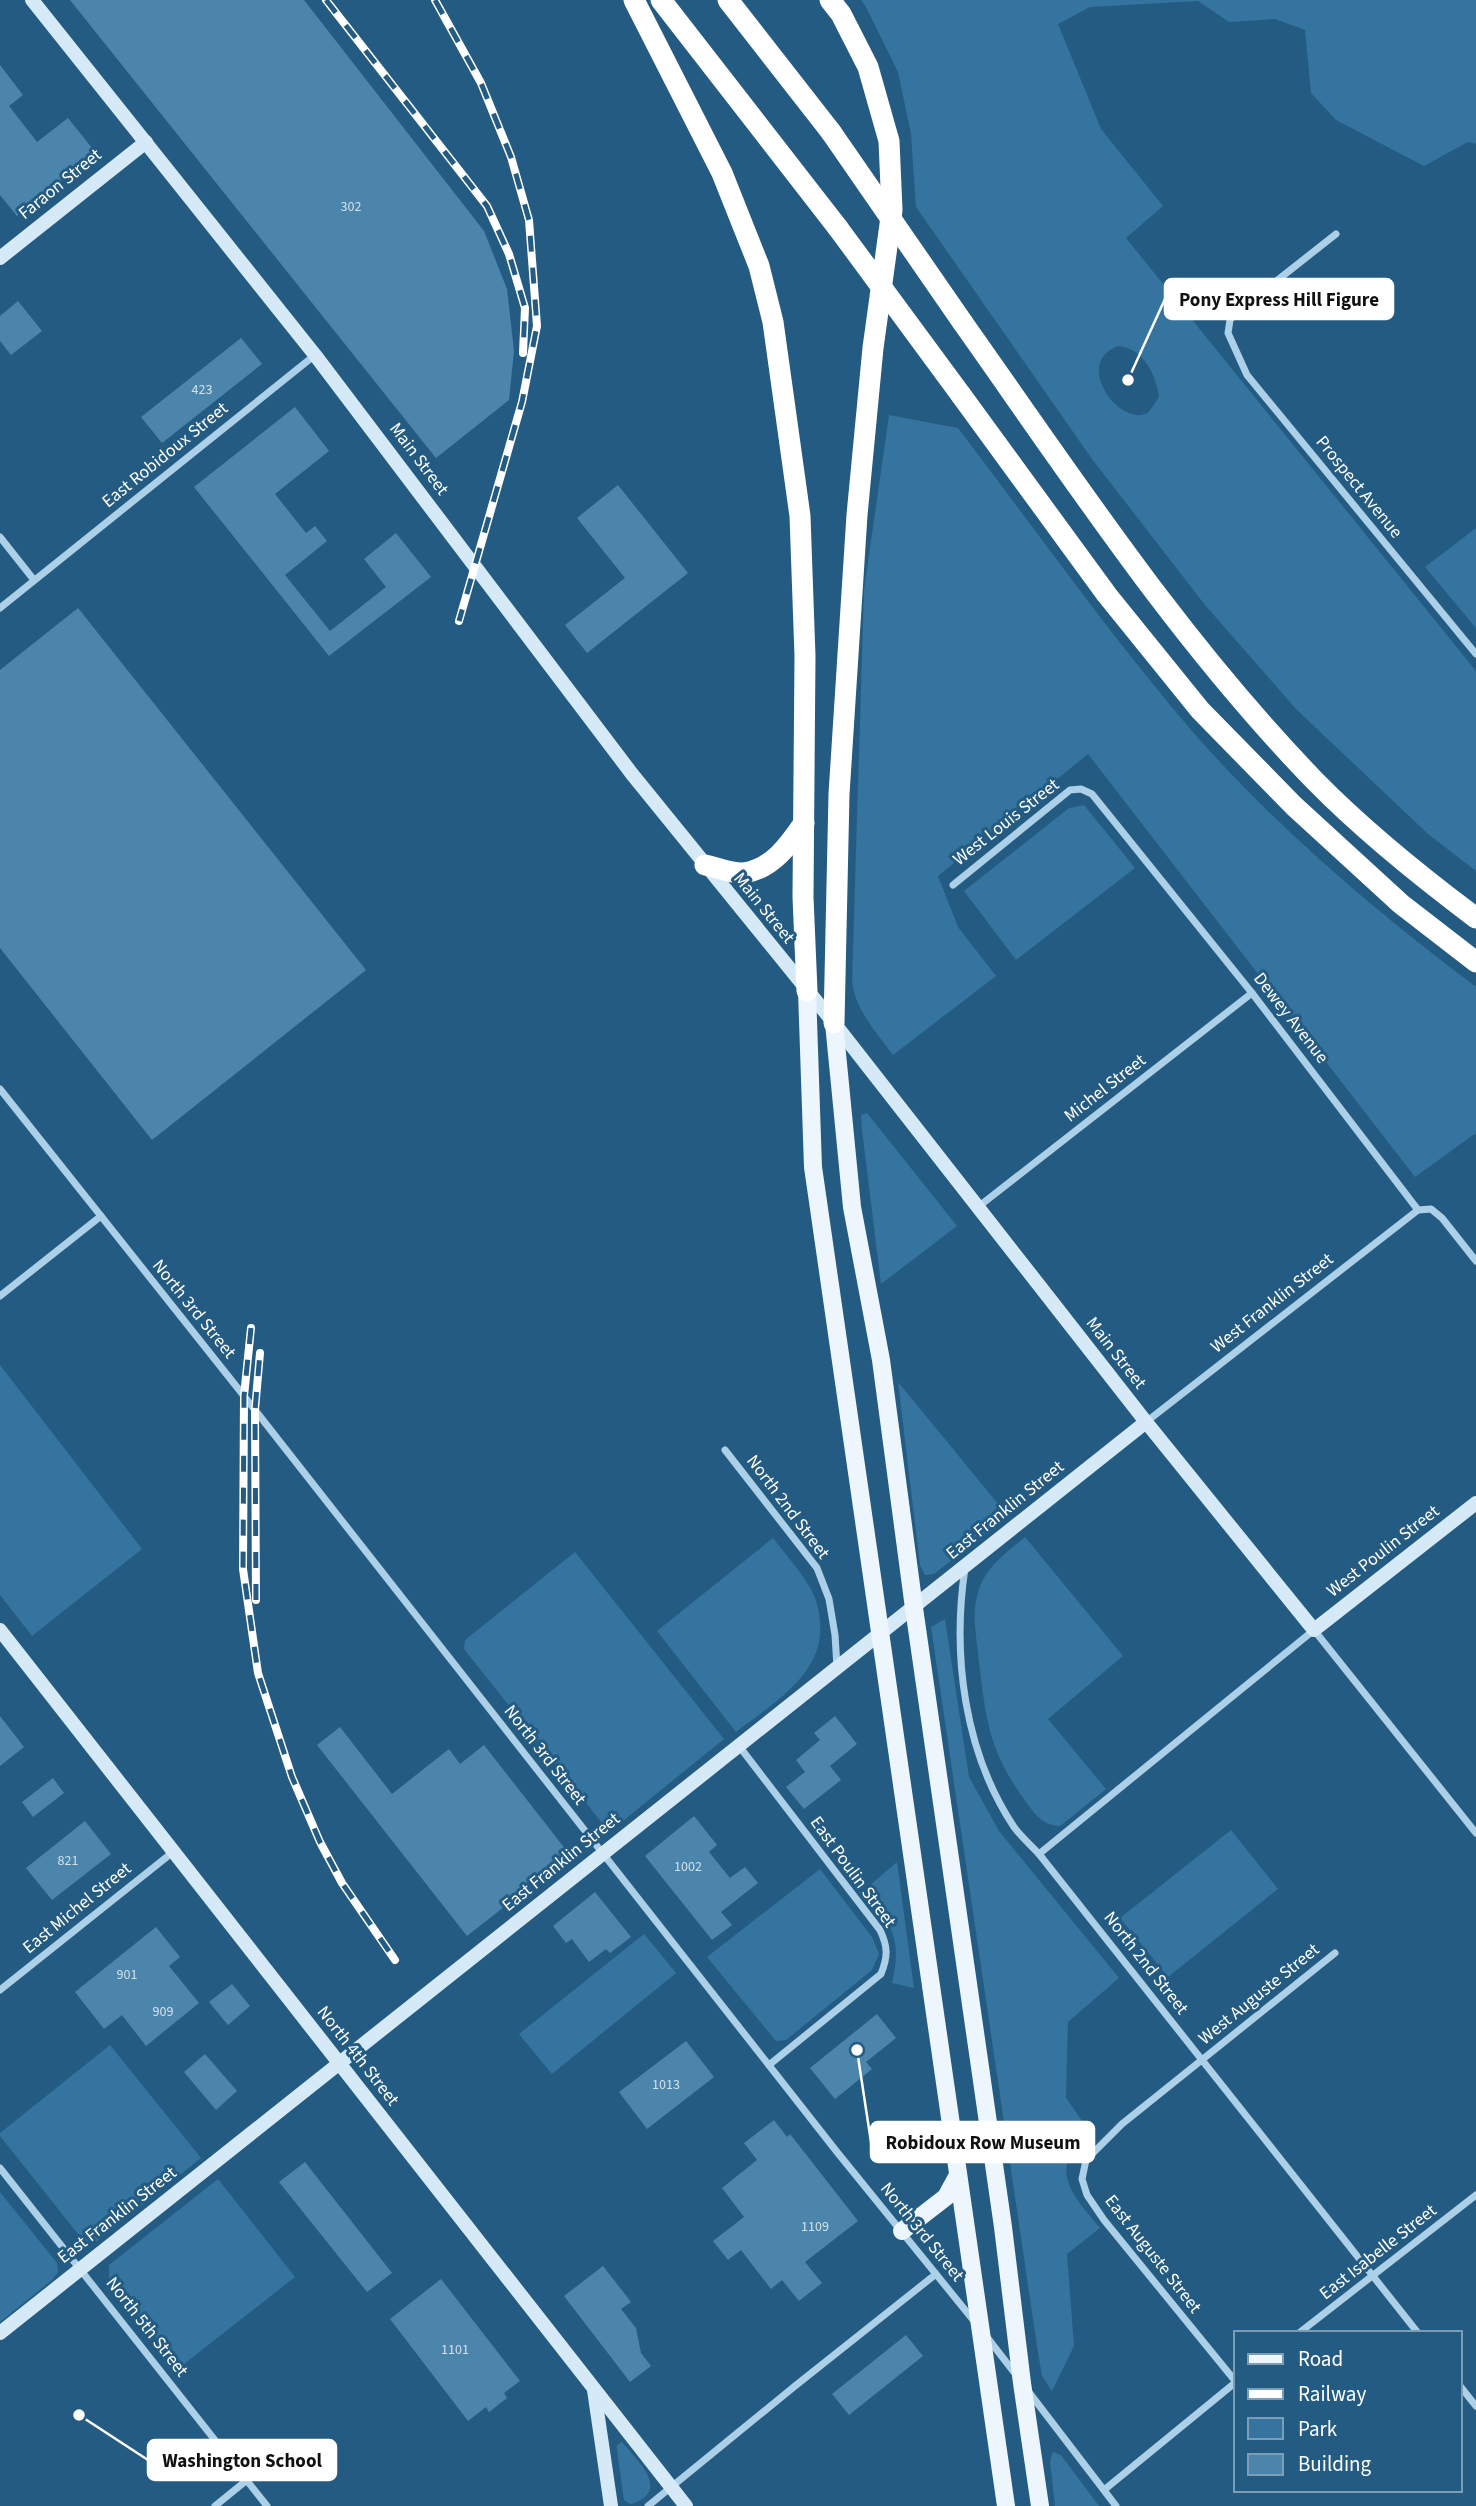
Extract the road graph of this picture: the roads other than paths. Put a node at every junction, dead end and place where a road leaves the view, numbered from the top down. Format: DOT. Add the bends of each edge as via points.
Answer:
graph roads {
  1 [pos="32,0"];
  2 [pos="634,0"];
  3 [pos="661,0"];
  4 [pos="728,0"];
  5 [pos="830,0"];
  6 [pos="146,142"];
  7 [pos="1336,234"];
  8 [pos="0,258"];
  9 [pos="315,355"];
  10 [pos="0,537"];
  11 [pos="34,580"];
  12 [pos="0,608"];
  13 [pos="1476,654"];
  14 [pos="1081,789"];
  15 [pos="803,824"];
  16 [pos="705,865"];
  17 [pos="953,885"];
  18 [pos="1476,918"];
  19 [pos="1476,962"];
  20 [pos="807,991"];
  21 [pos="1252,993"];
  22 [pos="834,1023"];
  23 [pos="0,1089"];
  24 [pos="978,1208"];
  25 [pos="1418,1210"];
  26 [pos="101,1216"];
  27 [pos="1476,1261"];
  28 [pos="0,1296"];
  29 [pos="1146,1422"];
  30 [pos="725,1450"];
  31 [pos="1476,1503"];
  32 [pos="965,1567"];
  33 [pos="914,1608"];
  34 [pos="1314,1630"];
  35 [pos="1,1633"];
  36 [pos="880,1633"];
  37 [pos="837,1667"];
  38 [pos="738,1746"];
  39 [pos="1476,1832"];
  40 [pos="173,1851"];
  41 [pos="603,1853"];
  42 [pos="1039,1854"];
  43 [pos="1335,1953"];
  44 [pos="0,1990"];
  45 [pos="1202,2059"];
  46 [pos="340,2063"];
  47 [pos="769,2065"];
  48 [pos="0,2168"];
  49 [pos="958,2175"];
  50 [pos="1476,2195"];
  51 [pos="902,2231"];
  52 [pos="81,2269"];
  53 [pos="936,2274"];
  54 [pos="1373,2275"];
  55 [pos="982,2331"];
  56 [pos="1302,2331"];
  57 [pos="1416,2331"];
  58 [pos="0,2333"];
  59 [pos="1234,2380"];
  60 [pos="1022,2383"];
  61 [pos="1234,2384"];
  62 [pos="594,2388"];
  63 [pos="1462,2388"];
  64 [pos="1476,2406"];
  65 [pos="247,2480"];
  66 [pos="672,2487"];
  67 [pos="1104,2490"];
  68 [pos="215,2506"];
  69 [pos="267,2506"];
  70 [pos="611,2506"];
  71 [pos="649,2506"];
  72 [pos="686,2506"];
  73 [pos="1006,2506"];
  74 [pos="1040,2506"];
  75 [pos="1116,2506"];
  1 -- 6 [label="street, Main Street"];
  2 -- 15 [label="highway" via="722,173 759,266 773,321 800,516 805,656"];
  3 -- 19 [label="highway, bridge" via="838,228 1107,595 1200,710 1294,806 1401,904"];
  4 -- 18 [label="highway, bridge" via="831,132 1135,566 1229,686 1316,782 1420,876"];
  5 -- 22 [label="highway" via="868,67 888,141 892,210 857,514 839,794"];
  6 -- 8 [label="street, Faraon Street"];
  6 -- 9 [label="street, Main Street"];
  7 -- 13 [label="street, Prospect Avenue" via="1237,312 1228,333 1247,375"];
  9 -- 11 [label="street, East Robidoux Street"];
  9 -- 16 [label="street, Main Street"];
  10 -- 11 [label="street"];
  11 -- 12 [label="street, East Robidoux Street"];
  14 -- 17 [label="street, West Louis Street" via="1070,790"];
  14 -- 21 [label="street, Dewey Avenue" via="1093,794"];
  15 -- 16 [label="highway" via="786,850 762,866 742,873"];
  15 -- 20 [label="highway"];
  16 -- 20 [label="street, Main Street"];
  20 -- 22 [label="street, Main Street"];
  20 -- 36 [label="main road" via="813,1167"];
  21 -- 24 [label="street, Michel Street"];
  21 -- 25 [label="street, Dewey Avenue"];
  22 -- 24 [label="street, Main Street"];
  22 -- 33 [label="main road" via="852,1207 881,1360"];
  23 -- 26 [label="street, North 3rd Street"];
  24 -- 29 [label="street, Main Street"];
  25 -- 27 [label="street, Dewey Avenue" via="1431,1209 1442,1218"];
  25 -- 29 [label="street, West Franklin Street"];
  26 -- 28 [label="street"];
  26 -- 41 [label="street, North 3rd Street"];
  29 -- 32 [label="street, East Franklin Street"];
  29 -- 34 [label="street, Main Street"];
  30 -- 37 [label="street, North 2nd Street" via="817,1568 829,1599"];
  31 -- 34 [label="street, West Poulin Street"];
  32 -- 33 [label="street, East Franklin Street"];
  32 -- 42 [label="street, North 2nd Street" via="961,1658 978,1756 1015,1829"];
  33 -- 36 [label="street, East Franklin Street"];
  33 -- 60 [label="main road"];
  34 -- 39 [label="street, Main Street"];
  34 -- 42 [label="street"];
  35 -- 40 [label="street, North 4th Street"];
  36 -- 37 [label="street, East Franklin Street"];
  36 -- 49 [label="main road"];
  37 -- 38 [label="street, East Franklin Street"];
  38 -- 41 [label="street, East Franklin Street"];
  38 -- 47 [label="street, East Poulin Street" via="887,1945 888,1958 881,1974"];
  40 -- 44 [label="street, East Michel Street"];
  40 -- 46 [label="street, North 4th Street"];
  41 -- 46 [label="street, East Franklin Street"];
  41 -- 47 [label="street, North 3rd Street"];
  42 -- 45 [label="street, North 2nd Street"];
  43 -- 45 [label="street, West Auguste Street"];
  45 -- 54 [label="street, North 2nd Street"];
  45 -- 59 [label="street, East Auguste Street" via="1122,2124 1086,2160 1082,2179 1104,2220"];
  46 -- 52 [label="street, East Franklin Street"];
  46 -- 62 [label="street, North 4th Street"];
  47 -- 51 [label="street, North 3rd Street"];
  48 -- 52 [label="street, North 5th Street"];
  49 -- 51 [label="main road" via="946,2197"];
  49 -- 55 [label="main road"];
  50 -- 54 [label="street, East Isabelle Street"];
  51 -- 53 [label="street, North 3rd Street"];
  52 -- 58 [label="street, East Franklin Street"];
  52 -- 65 [label="street, North 5th Street"];
  53 -- 55 [label="street, North 3rd Street"];
  53 -- 66 [label="street"];
  54 -- 56 [label="street, East Isabelle Street"];
  54 -- 57 [label="street, North 2nd Street"];
  55 -- 60 [label="street, North 3rd Street"];
  55 -- 73 [label="main road"];
  60 -- 67 [label="street, North 3rd Street"];
  60 -- 74 [label="main road"];
  61 -- 67 [label="street"];
  62 -- 66 [label="street, North 4th Street"];
  62 -- 70 [label="street"];
  63 -- 64 [label="street"];
  65 -- 68 [label="street"];
  65 -- 69 [label="street, North 5th Street"];
  66 -- 71 [label="street"];
  66 -- 72 [label="street, North 4th Street"];
  67 -- 75 [label="street, North 3rd Street"];
}
